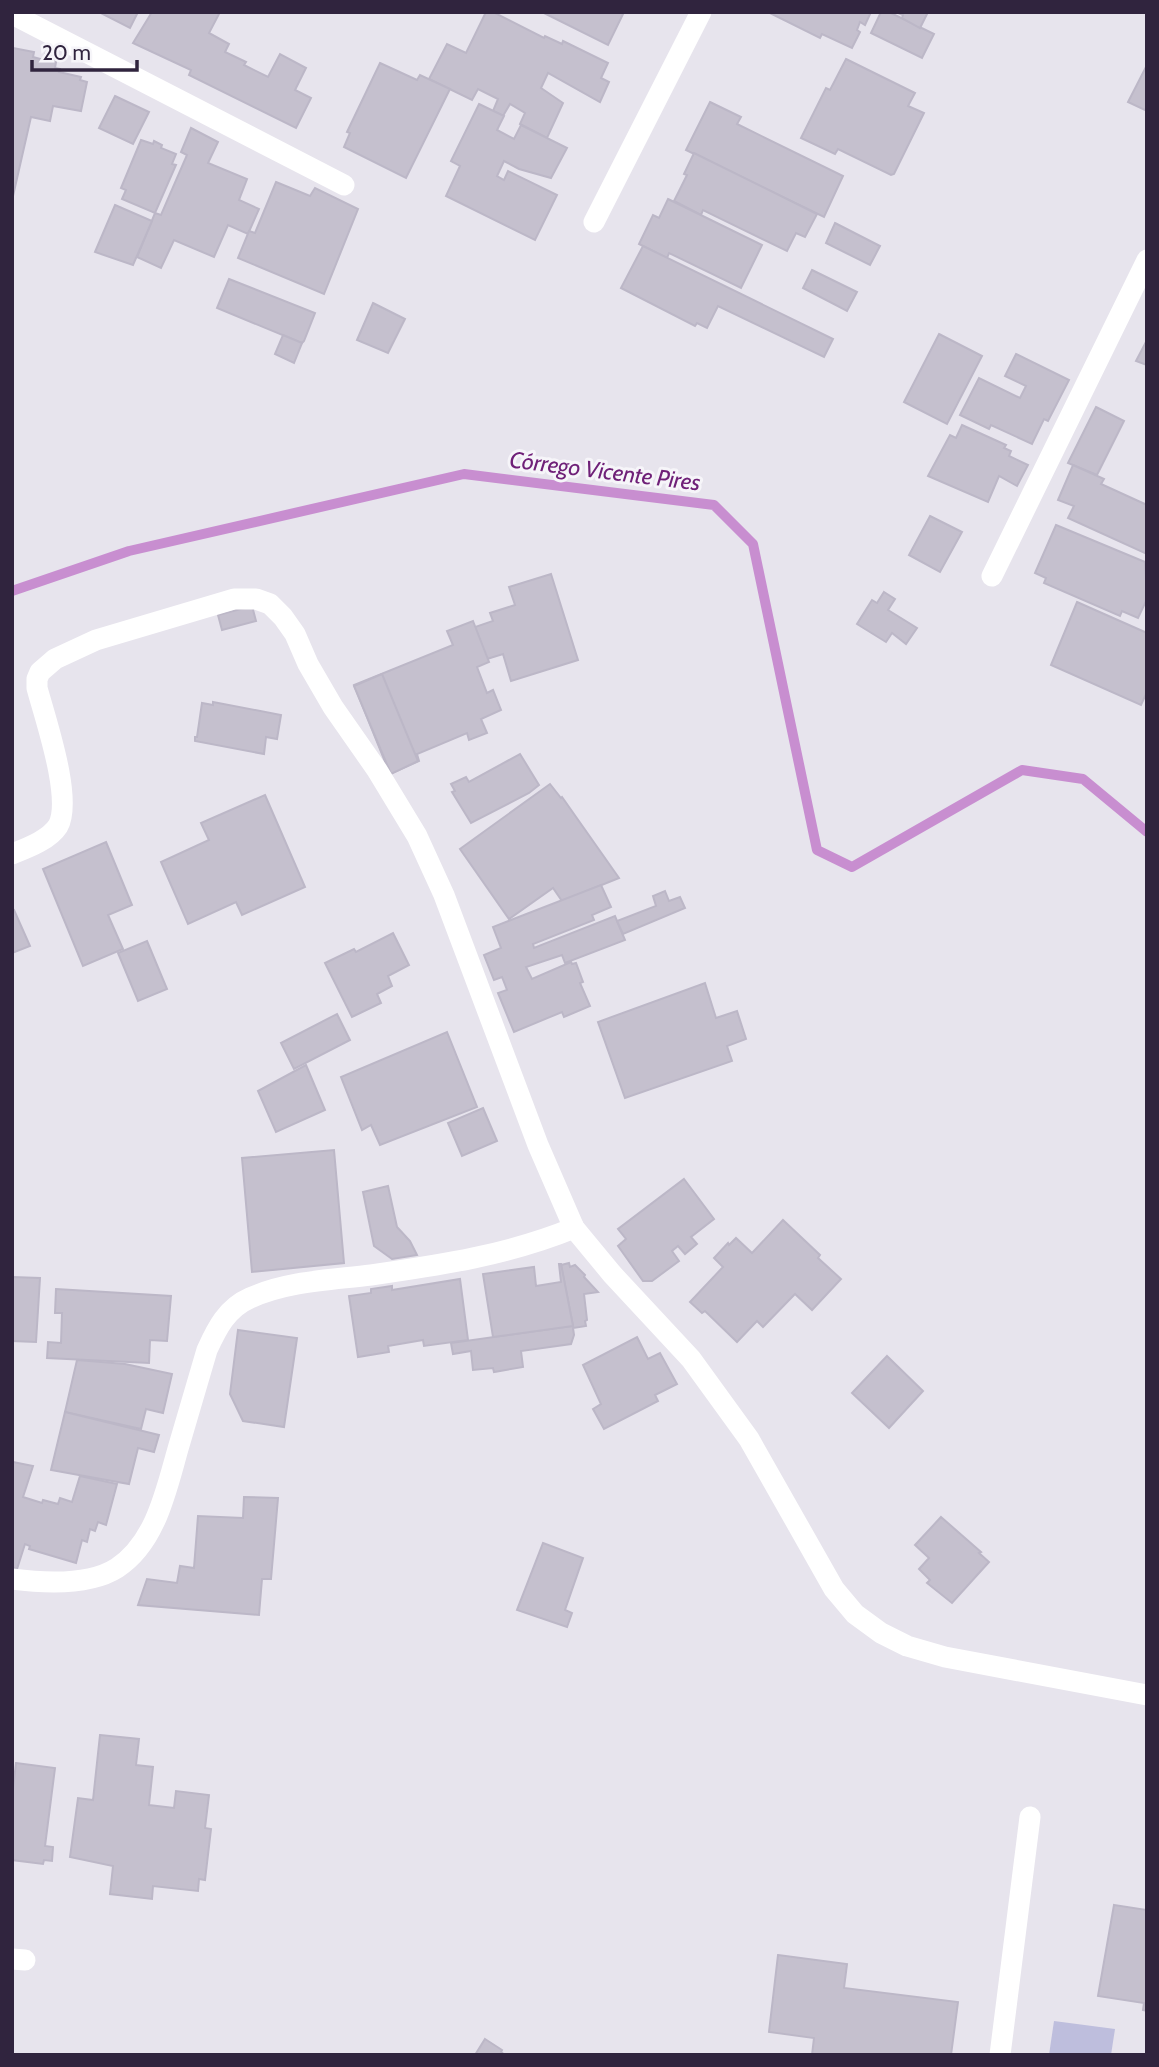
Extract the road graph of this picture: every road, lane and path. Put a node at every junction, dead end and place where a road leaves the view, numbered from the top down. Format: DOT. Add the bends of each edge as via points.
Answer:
graph roads {
  1 [pos="701,12"];
  2 [pos="12,13"];
  3 [pos="344,185"];
  4 [pos="594,222"];
  5 [pos="1147,260"];
  6 [pos="992,576"];
  7 [pos="12,854"];
  8 [pos="574,1228"];
  9 [pos="12,1579"];
  10 [pos="1147,1695"];
  11 [pos="1030,1817"];
  12 [pos="1000,2055"];
  1 -- 4 [label="street"];
  2 -- 3 [label="street"];
  5 -- 6 [label="street"];
  7 -- 8 [label="street" via="57,828 64,812 37,688 40,672 55,659 96,640 188,612 234,599 256,598 270,604 295,634 333,708 417,836"];
  8 -- 9 [label="street" via="499,1254 282,1287 249,1298 231,1310 216,1329 160,1508 131,1556 115,1569 73,1582"];
  8 -- 10 [label="street" via="718,1395 762,1460 834,1589 855,1614 907,1646 945,1657"];
  11 -- 12 [label="street"];
}
